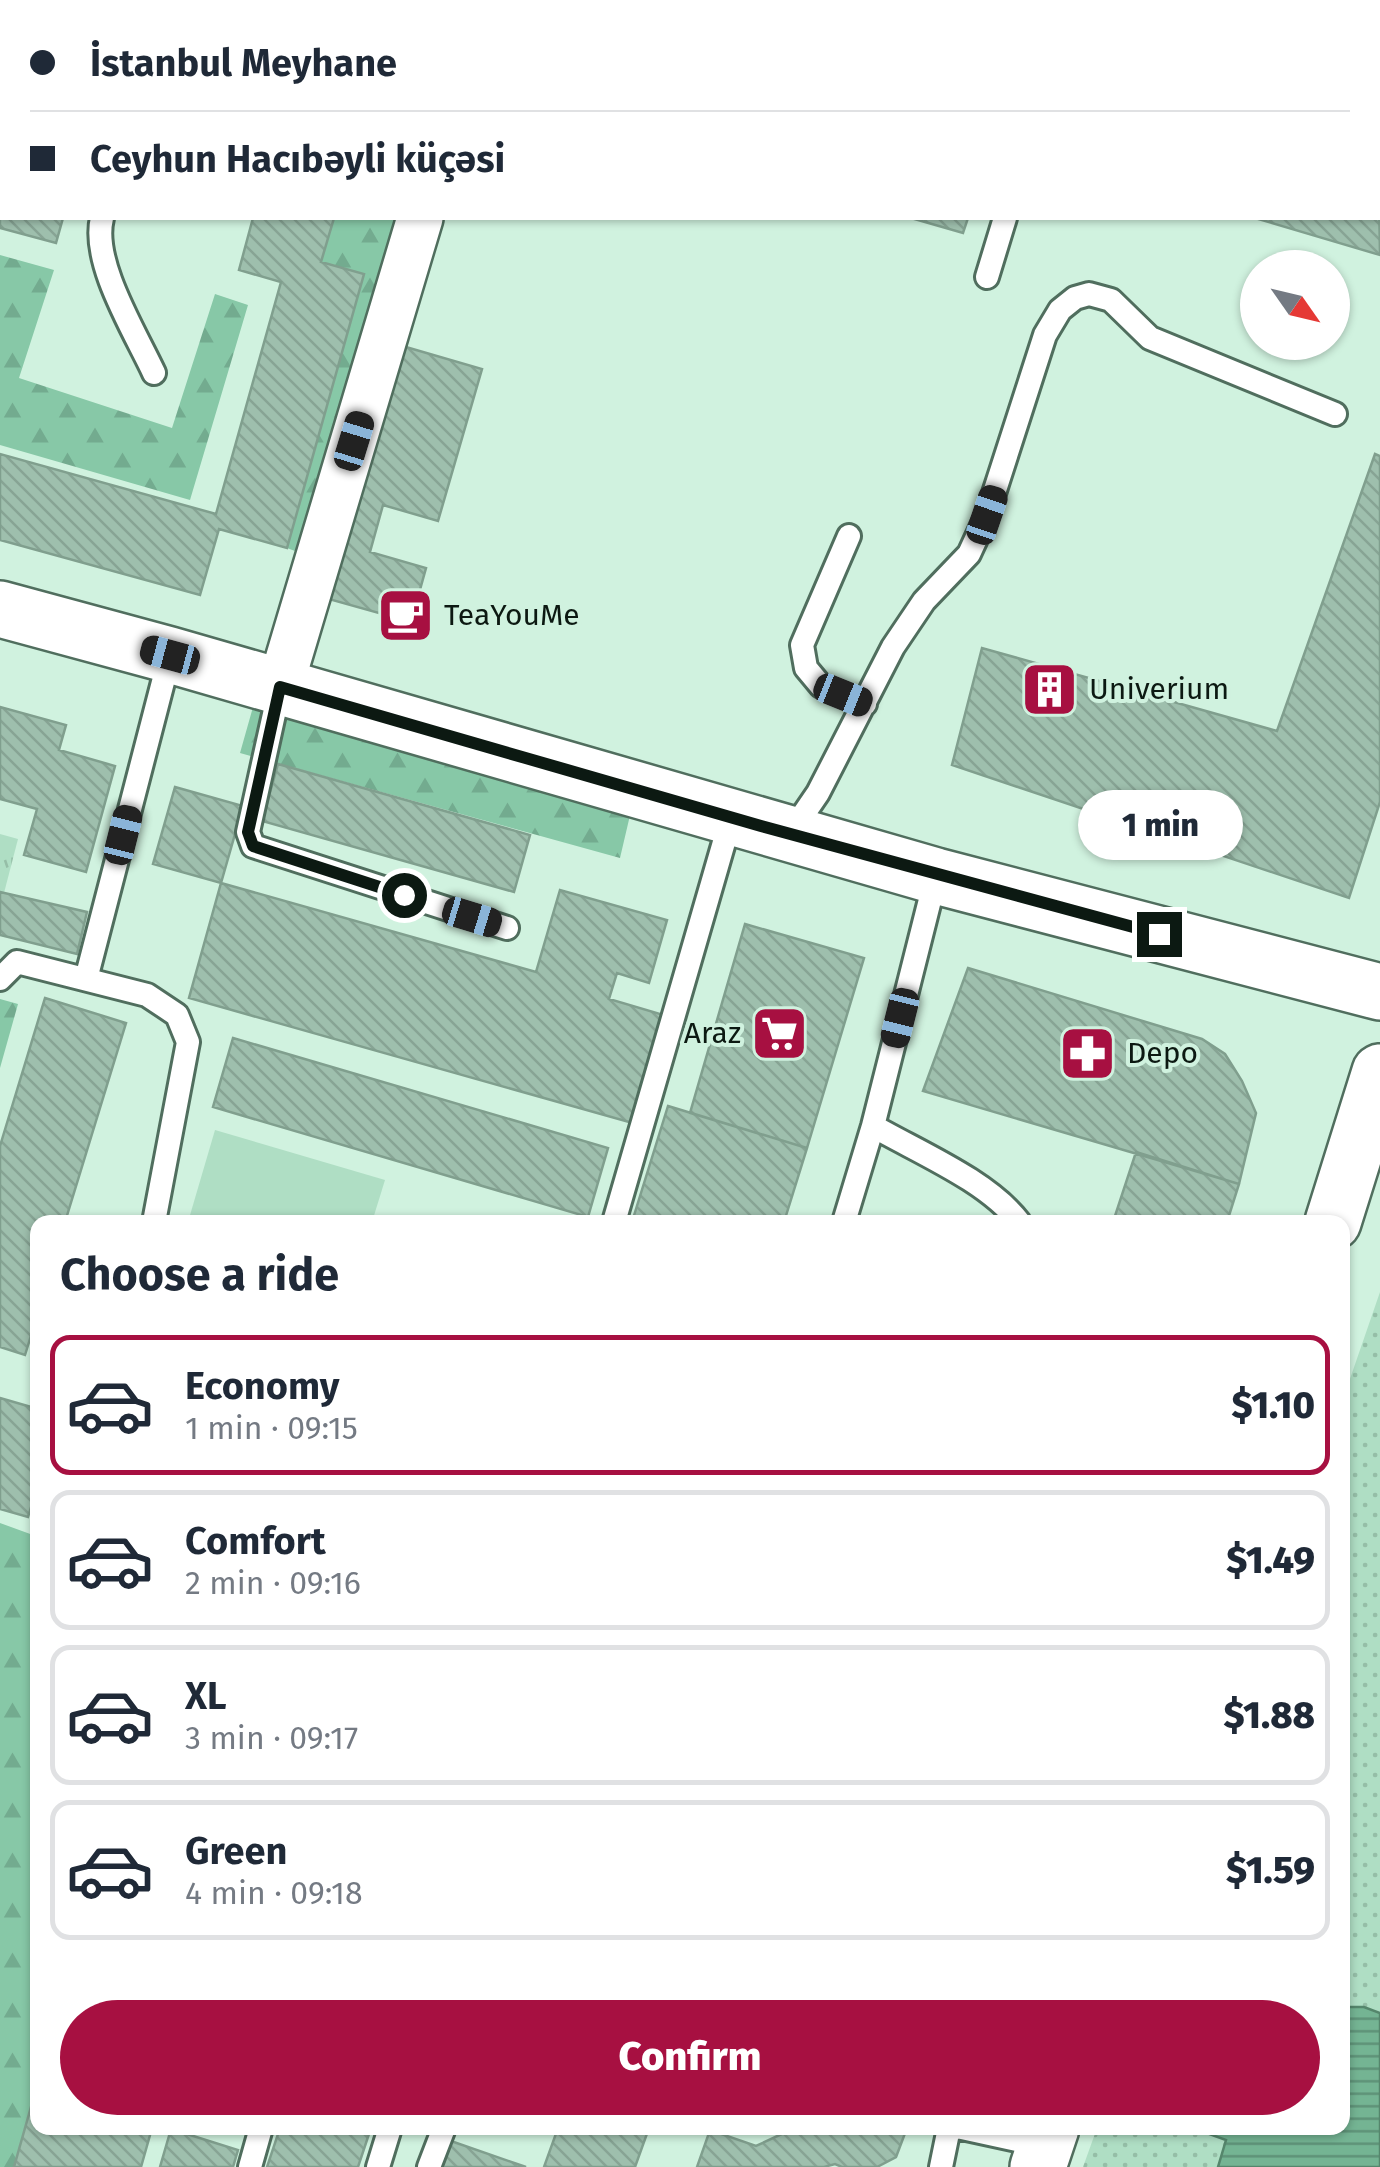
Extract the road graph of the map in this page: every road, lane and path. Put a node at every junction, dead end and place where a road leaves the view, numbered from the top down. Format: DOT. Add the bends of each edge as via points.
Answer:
graph roads {
  1 [pos="101,220"];
  2 [pos="419,220"];
  3 [pos="1004,220"];
  4 [pos="987,277"];
  5 [pos="154,374"];
  6 [pos="1335,414"];
  7 [pos="849,536"];
  8 [pos="0,609"];
  9 [pos="170,655"];
  10 [pos="280,687"];
  11 [pos="865,704"];
  12 [pos="731,818"];
  13 [pos="790,835"];
  14 [pos="936,876"];
  15 [pos="507,928"];
  16 [pos="0,979"];
  17 [pos="86,979"];
  18 [pos="1380,992"];
  19 [pos="1380,1072"];
  20 [pos="872,1126"];
  21 [pos="155,1215"];
  22 [pos="616,1215"];
  23 [pos="846,1215"];
  24 [pos="1014,1215"];
  25 [pos="1335,1215"];
  26 [pos="259,2135"];
  27 [pos="388,2135"];
  28 [pos="441,2135"];
  29 [pos="947,2135"];
  30 [pos="993,2135"];
  31 [pos="1045,2147"];
  32 [pos="250,2167"];
  33 [pos="378,2167"];
  34 [pos="429,2167"];
  35 [pos="940,2167"];
  1 -- 5 [label="lane" via="104,263"];
  2 -- 10 [label="street"];
  3 -- 4 [label="lane"];
  6 -- 11 [label="lane" via="1150,338 1111,300 1074,298 1045,335 969,554 924,602"];
  7 -- 11 [label="lane" via="802,645 806,668 821,686"];
  8 -- 9 [label="main road"];
  9 -- 10 [label="main road"];
  9 -- 17 [label="lane"];
  10 -- 12 [label="main road"];
  10 -- 15 [label="lane" via="248,832 253,846"];
  11 -- 13 [label="lane"];
  12 -- 13 [label="main road"];
  12 -- 22 [label="lane"];
  13 -- 14 [label="main road"];
  14 -- 18 [label="main road"];
  14 -- 20 [label="lane"];
  16 -- 17 [label="lane" via="17,962"];
  17 -- 21 [label="lane" via="147,994 177,1015 188,1042"];
  19 -- 25 [label="main road"];
  20 -- 23 [label="lane"];
  20 -- 24 [label="lane"];
  26 -- 32 [label="lane"];
  27 -- 33 [label="lane"];
  28 -- 34 [label="lane"];
  29 -- 35 [label="lane"];
  30 -- 31 [label="lane"];
}
